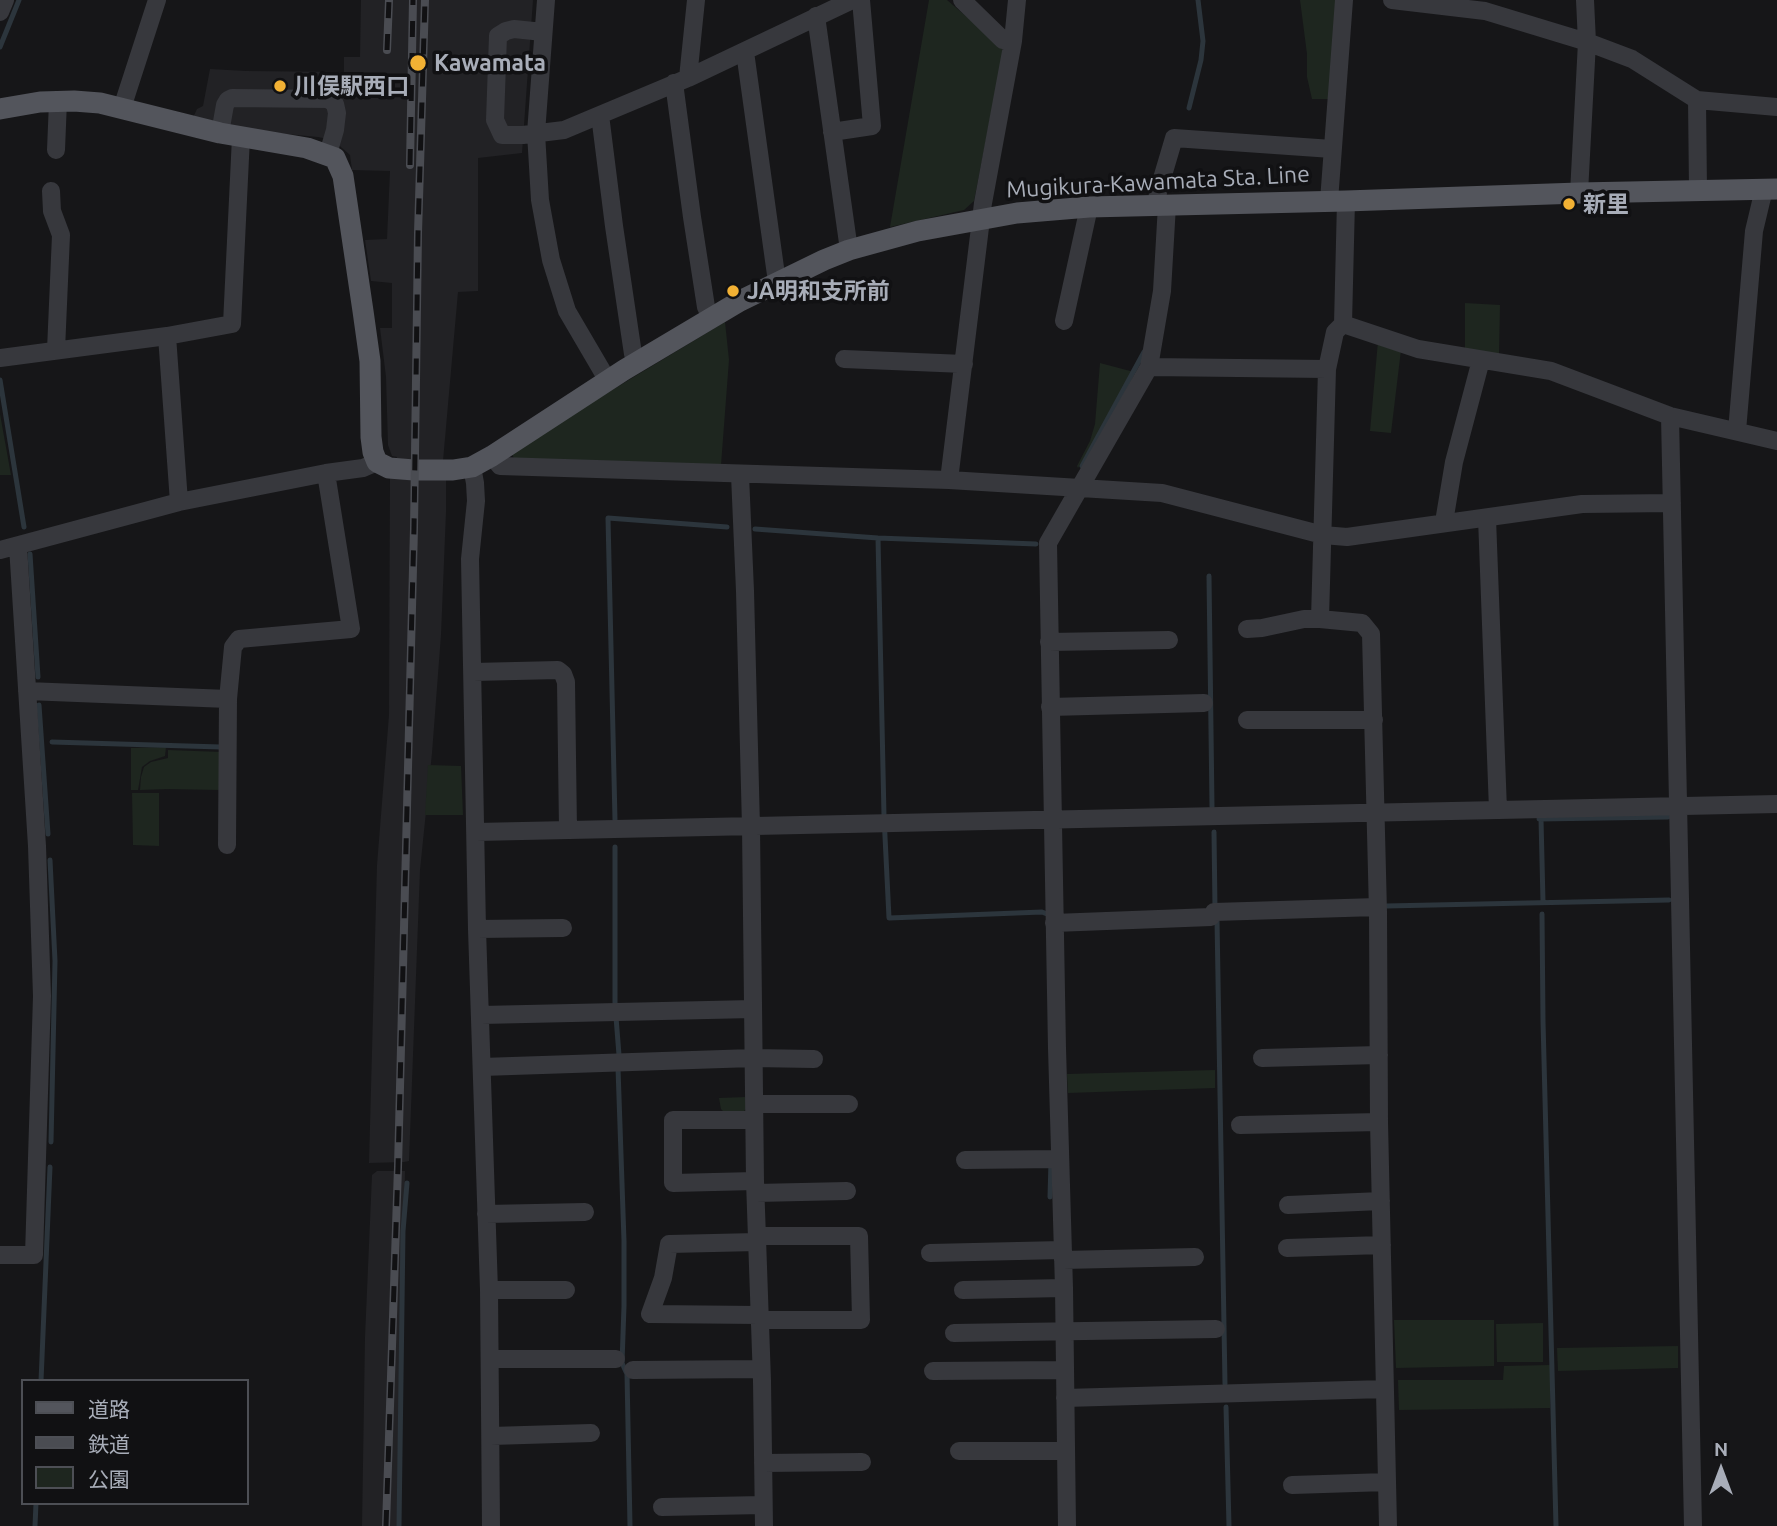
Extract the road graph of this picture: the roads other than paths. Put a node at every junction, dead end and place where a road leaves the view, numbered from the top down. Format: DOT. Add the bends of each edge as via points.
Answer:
graph roads {
  1 [pos="5,0"];
  2 [pos="157,0"];
  3 [pos="546,0"];
  4 [pos="696,0"];
  5 [pos="852,0"];
  6 [pos="861,0"];
  7 [pos="962,0"];
  8 [pos="1017,0"];
  9 [pos="1344,0"];
  10 [pos="1392,0"];
  11 [pos="1585,0"];
  12 [pos="0,12"];
  13 [pos="816,16"];
  14 [pos="543,32"];
  15 [pos="1013,41"];
  16 [pos="1587,42"];
  17 [pos="744,52"];
  18 [pos="681,81"];
  19 [pos="1697,100"];
  20 [pos="58,102"];
  21 [pos="1777,107"];
  22 [pos="122,108"];
  23 [pos="0,109"];
  24 [pos="600,115"];
  25 [pos="832,132"];
  26 [pos="536,133"];
  27 [pos="230,135"];
  28 [pos="1332,149"];
  29 [pos="56,150"];
  30 [pos="328,154"];
  31 [pos="1770,189"];
  32 [pos="1698,190"];
  33 [pos="51,191"];
  34 [pos="1578,193"];
  35 [pos="1338,201"];
  36 [pos="1162,205"];
  37 [pos="1089,207"];
  38 [pos="981,219"];
  39 [pos="849,250"];
  40 [pos="777,282"];
  41 [pos="711,317"];
  42 [pos="1064,321"];
  43 [pos="1343,324"];
  44 [pos="167,336"];
  45 [pos="57,350"];
  46 [pos="0,358"];
  47 [pos="844,359"];
  48 [pos="1481,360"];
  49 [pos="639,361"];
  50 [pos="964,364"];
  51 [pos="1149,367"];
  52 [pos="1327,369"];
  53 [pos="608,381"];
  54 [pos="1670,416"];
  55 [pos="1737,431"];
  56 [pos="1777,441"];
  57 [pos="492,456"];
  58 [pos="377,462"];
  59 [pos="472,467"];
  60 [pos="326,473"];
  61 [pos="740,475"];
  62 [pos="949,480"];
  63 [pos="1080,488"];
  64 [pos="179,502"];
  65 [pos="1672,503"];
  66 [pos="1487,518"];
  67 [pos="1444,522"];
  68 [pos="1323,535"];
  69 [pos="9,548"];
  70 [pos="1320,619"];
  71 [pos="1247,629"];
  72 [pos="1169,640"];
  73 [pos="1049,642"];
  74 [pos="473,672"];
  75 [pos="27,691"];
  76 [pos="228,699"];
  77 [pos="1203,703"];
  78 [pos="1050,706"];
  79 [pos="1247,720"];
  80 [pos="1374,720"];
  81 [pos="1777,804"];
  82 [pos="1678,807"];
  83 [pos="1498,810"];
  84 [pos="1376,813"];
  85 [pos="1052,820"];
  86 [pos="751,827"];
  87 [pos="568,830"];
  88 [pos="476,832"];
  89 [pos="228,845"];
  90 [pos="1377,907"];
  91 [pos="1054,923"];
  92 [pos="563,928"];
  93 [pos="477,929"];
  94 [pos="753,1009"];
  95 [pos="481,1015"];
  96 [pos="1379,1055"];
  97 [pos="753,1058"];
  98 [pos="1262,1058"];
  99 [pos="814,1059"];
  100 [pos="482,1067"];
  101 [pos="849,1104"];
  102 [pos="755,1112"];
  103 [pos="1379,1122"];
  104 [pos="1240,1125"];
  105 [pos="1059,1159"];
  106 [pos="965,1160"];
  107 [pos="755,1187"];
  108 [pos="847,1191"];
  109 [pos="1381,1201"];
  110 [pos="1288,1205"];
  111 [pos="584,1212"];
  112 [pos="486,1214"];
  113 [pos="757,1239"];
  114 [pos="1382,1245"];
  115 [pos="1287,1248"];
  116 [pos="930,1253"];
  117 [pos="0,1255"];
  118 [pos="1063,1255"];
  119 [pos="1195,1257"];
  120 [pos="1064,1288"];
  121 [pos="489,1290"];
  122 [pos="566,1290"];
  123 [pos="962,1290"];
  124 [pos="759,1317"];
  125 [pos="1216,1329"];
  126 [pos="1064,1331"];
  127 [pos="954,1333"];
  128 [pos="490,1359"];
  129 [pos="616,1359"];
  130 [pos="761,1368"];
  131 [pos="633,1370"];
  132 [pos="1064,1370"];
  133 [pos="933,1371"];
  134 [pos="1385,1389"];
  135 [pos="1065,1398"];
  136 [pos="591,1433"];
  137 [pos="491,1436"];
  138 [pos="959,1451"];
  139 [pos="1065,1451"];
  140 [pos="862,1462"];
  141 [pos="763,1463"];
  142 [pos="1387,1482"];
  143 [pos="1292,1485"];
  144 [pos="763,1505"];
  145 [pos="662,1507"];
  146 [pos="491,1526"];
  147 [pos="764,1526"];
  148 [pos="1067,1526"];
  149 [pos="1388,1526"];
  150 [pos="1693,1526"];
  1 -- 12 [label="street"];
  2 -- 22 [label="street"];
  3 -- 14 [label="street"];
  4 -- 18 [label="street"];
  5 -- 13 [label="street"];
  6 -- 25 [label="street" via="872,126"];
  7 -- 15 [label="street" via="1003,40"];
  8 -- 15 [label="street"];
  9 -- 28 [label="street"];
  10 -- 16 [label="street" via="1485,11"];
  11 -- 16 [label="street"];
  13 -- 17 [label="street"];
  13 -- 25 [label="street"];
  14 -- 26 [label="street"];
  14 -- 26 [label="street" via="514,29 498,36 498,130 502,135"];
  15 -- 38 [label="street"];
  16 -- 19 [label="street" via="1632,59"];
  16 -- 34 [label="street"];
  17 -- 18 [label="street"];
  17 -- 40 [label="street"];
  18 -- 24 [label="street"];
  18 -- 41 [label="street" via="692,217"];
  19 -- 21 [label="street"];
  19 -- 32 [label="street"];
  20 -- 22 [label="main road"];
  20 -- 23 [label="main road"];
  20 -- 29 [label="street"];
  22 -- 27 [label="main road"];
  24 -- 26 [label="street" via="564,130"];
  24 -- 49 [label="street" via="633,354"];
  25 -- 39 [label="street"];
  26 -- 53 [label="street" via="540,200 551,260 567,311"];
  27 -- 30 [label="main road"];
  27 -- 30 [label="street" via="225,106 232,98 328,99 337,113"];
  27 -- 44 [label="street" via="233,324"];
  28 -- 35 [label="street"];
  28 -- 36 [label="street" via="1174,138 1158,192"];
  30 -- 58 [label="main road" via="335,158 343,176 370,361 371,437"];
  31 -- 32 [label="main road, Mugikura-Kawamata Sta. Line"];
  31 -- 55 [label="street" via="1754,231"];
  32 -- 34 [label="main road, Mugikura-Kawamata Sta. Line"];
  33 -- 45 [label="street" via="61,235"];
  34 -- 35 [label="main road, Mugikura-Kawamata Sta. Line"];
  35 -- 36 [label="main road, Mugikura-Kawamata Sta. Line"];
  35 -- 43 [label="street"];
  36 -- 37 [label="main road, Mugikura-Kawamata Sta. Line"];
  36 -- 51 [label="street" via="1162,291"];
  37 -- 38 [label="main road, Mugikura-Kawamata Sta. Line"];
  37 -- 42 [label="street"];
  38 -- 39 [label="main road, Mugikura-Kawamata Sta. Line"];
  38 -- 50 [label="street"];
  39 -- 40 [label="main road, Mugikura-Kawamata Sta. Line"];
  40 -- 41 [label="main road, Mugikura-Kawamata Sta. Line"];
  41 -- 49 [label="main road, Mugikura-Kawamata Sta. Line"];
  43 -- 48 [label="street" via="1418,349"];
  43 -- 52 [label="street" via="1335,332"];
  44 -- 45 [label="street"];
  44 -- 64 [label="street"];
  45 -- 46 [label="street"];
  47 -- 50 [label="street"];
  48 -- 54 [label="street" via="1551,371"];
  48 -- 67 [label="street" via="1454,462"];
  49 -- 53 [label="main road, Mugikura-Kawamata Sta. Line"];
  50 -- 62 [label="street"];
  51 -- 52 [label="street"];
  51 -- 63 [label="street"];
  52 -- 68 [label="street"];
  53 -- 57 [label="main road, Mugikura-Kawamata Sta. Line"];
  54 -- 55 [label="street"];
  54 -- 65 [label="street"];
  55 -- 56 [label="street"];
  57 -- 59 [label="main road, Mugikura-Kawamata Sta. Line"];
  57 -- 61 [label="street" via="500,466"];
  58 -- 59 [label="main road, Mugikura-Kawamata Sta. Line" via="388,468 414,470"];
  58 -- 60 [label="street"];
  59 -- 74 [label="street" via="476,501 470,548"];
  60 -- 64 [label="street"];
  60 -- 76 [label="street" via="351,629 239,639 233,647"];
  61 -- 62 [label="street"];
  61 -- 86 [label="street"];
  62 -- 63 [label="street"];
  63 -- 68 [label="street" via="1162,493"];
  63 -- 73 [label="street" via="1048,543"];
  64 -- 69 [label="street"];
  65 -- 66 [label="street" via="1581,504"];
  65 -- 82 [label="street"];
  66 -- 67 [label="street"];
  66 -- 83 [label="street"];
  67 -- 68 [label="street" via="1347,537"];
  68 -- 70 [label="street"];
  69 -- 75 [label="street"];
  70 -- 71 [label="street"];
  70 -- 80 [label="street" via="1362,623 1371,634"];
  72 -- 73 [label="street"];
  73 -- 78 [label="street"];
  74 -- 87 [label="street" via="558,670 563,674"];
  74 -- 88 [label="street"];
  75 -- 76 [label="street"];
  75 -- 117 [label="street" via="43,996 34,1255"];
  76 -- 89 [label="street"];
  77 -- 78 [label="street"];
  78 -- 85 [label="street"];
  79 -- 80 [label="street"];
  80 -- 84 [label="street"];
  81 -- 82 [label="street"];
  82 -- 83 [label="street"];
  82 -- 150 [label="street"];
  83 -- 84 [label="street"];
  84 -- 85 [label="street"];
  84 -- 90 [label="street"];
  85 -- 86 [label="street"];
  85 -- 91 [label="street"];
  86 -- 87 [label="street"];
  86 -- 94 [label="street"];
  87 -- 88 [label="street"];
  88 -- 93 [label="street"];
  90 -- 91 [label="street"];
  90 -- 96 [label="street"];
  91 -- 105 [label="street"];
  92 -- 93 [label="street"];
  93 -- 95 [label="street"];
  94 -- 95 [label="street"];
  94 -- 97 [label="street"];
  95 -- 100 [label="street"];
  96 -- 98 [label="street"];
  96 -- 103 [label="street"];
  97 -- 99 [label="street"];
  97 -- 100 [label="street"];
  97 -- 102 [label="street"];
  100 -- 112 [label="street"];
  101 -- 102 [label="street"];
  102 -- 107 [label="street"];
  102 -- 107 [label="street" via="673,1120 673,1183"];
  103 -- 104 [label="street"];
  103 -- 109 [label="street"];
  105 -- 106 [label="street"];
  105 -- 118 [label="street"];
  107 -- 108 [label="street"];
  107 -- 113 [label="street"];
  109 -- 110 [label="street"];
  109 -- 114 [label="street"];
  111 -- 112 [label="street"];
  112 -- 121 [label="street"];
  113 -- 124 [label="street"];
  113 -- 124 [label="street" via="669,1244 650,1314"];
  113 -- 124 [label="street" via="859,1236 861,1320"];
  114 -- 115 [label="street"];
  114 -- 134 [label="street"];
  116 -- 118 [label="street"];
  118 -- 119 [label="street"];
  118 -- 120 [label="street"];
  120 -- 123 [label="street"];
  120 -- 126 [label="street"];
  121 -- 122 [label="street"];
  121 -- 128 [label="street"];
  124 -- 130 [label="street"];
  125 -- 126 [label="street"];
  126 -- 127 [label="street"];
  126 -- 132 [label="street"];
  128 -- 129 [label="street"];
  128 -- 137 [label="street"];
  130 -- 131 [label="street"];
  130 -- 141 [label="street"];
  132 -- 133 [label="street"];
  132 -- 135 [label="street"];
  134 -- 135 [label="street"];
  134 -- 142 [label="street"];
  135 -- 139 [label="street"];
  136 -- 137 [label="street"];
  137 -- 146 [label="street"];
  138 -- 139 [label="street"];
  139 -- 148 [label="street"];
  140 -- 141 [label="street"];
  141 -- 144 [label="street"];
  142 -- 143 [label="street"];
  142 -- 149 [label="street"];
  144 -- 145 [label="street"];
  144 -- 147 [label="street"];
}
